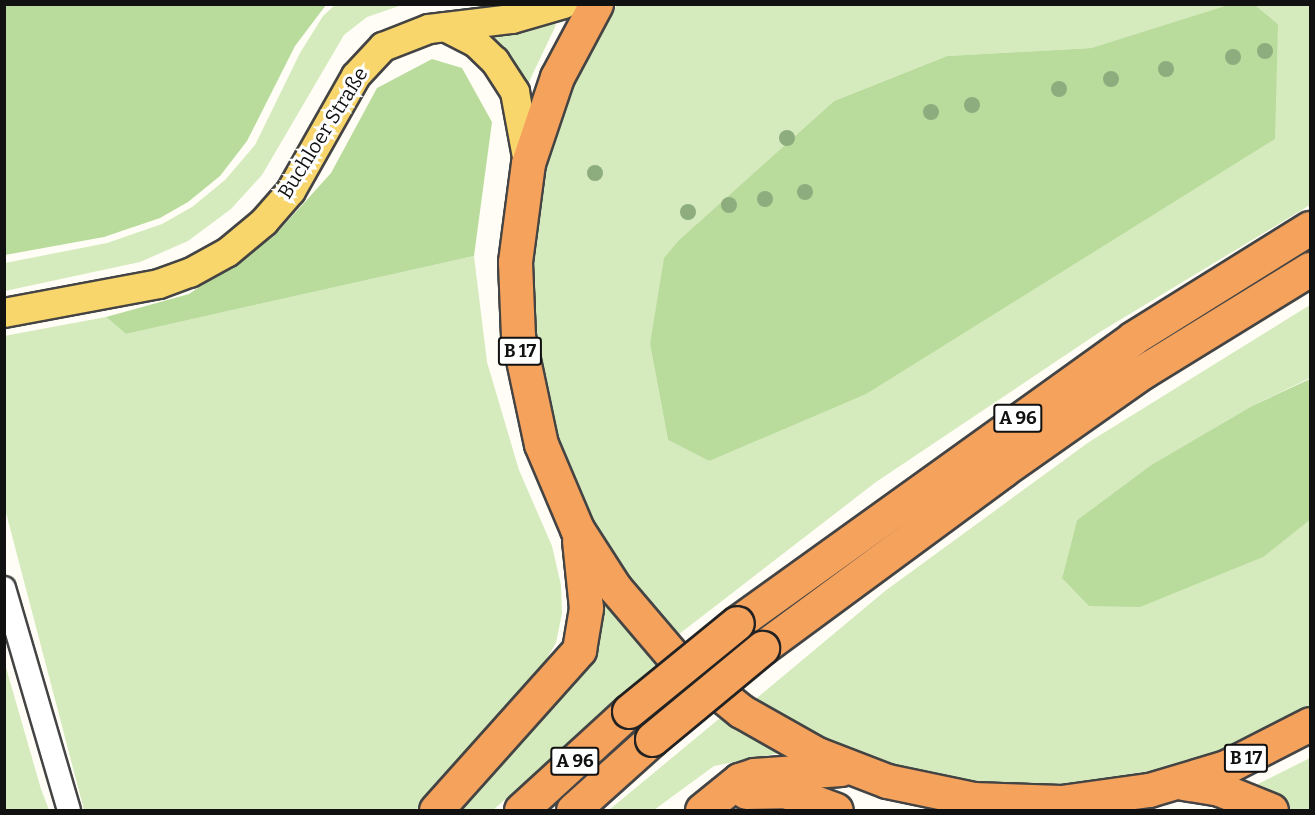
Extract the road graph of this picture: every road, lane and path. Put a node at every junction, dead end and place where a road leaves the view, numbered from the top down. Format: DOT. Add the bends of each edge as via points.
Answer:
graph roads {
  1 [pos="564,4"];
  2 [pos="596,4"];
  3 [pos="445,27"];
  4 [pos="528,164"];
  5 [pos="1311,228"];
  6 [pos="1311,269"];
  7 [pos="4,313"];
  8 [pos="577,529"];
  9 [pos="4,588"];
  10 [pos="1311,724"];
  11 [pos="851,768"];
  12 [pos="1178,783"];
  13 [pos="709,806"];
  14 [pos="69,810"];
  15 [pos="436,810"];
  16 [pos="521,810"];
  17 [pos="573,810"];
  18 [pos="836,810"];
  19 [pos="1272,810"];
  1 -- 3 [label="main road, Buchloer Straße" via="512,20"];
  2 -- 4 [label="highway, B 17" via="558,77"];
  3 -- 4 [label="main road" via="475,42 511,85"];
  3 -- 7 [label="main road, Buchloer Straße" via="396,40 364,64 291,191 264,222 228,252 190,273 159,284"];
  4 -- 8 [label="highway, B 17" via="515,262 518,336 541,444"];
  5 -- 16 [label="highway, A 96, bridge" via="1132,338 736,622 629,711"];
  6 -- 17 [label="highway, A 96, bridge" via="1144,371 1003,470 762,648 651,739"];
  8 -- 11 [label="highway, B 17" via="642,623 705,684 778,734"];
  8 -- 15 [label="highway" via="586,608 579,650"];
  9 -- 14 [label="street"];
  10 -- 12 [label="highway, B 17" via="1226,767"];
  11 -- 12 [label="highway, B 17" via="934,792 1012,802 1091,799"];
  11 -- 13 [label="highway" via="754,775 739,780"];
  12 -- 19 [label="highway, B 17" via="1219,789"];
  13 -- 18 [label="highway" via="739,793 785,791"];
}
